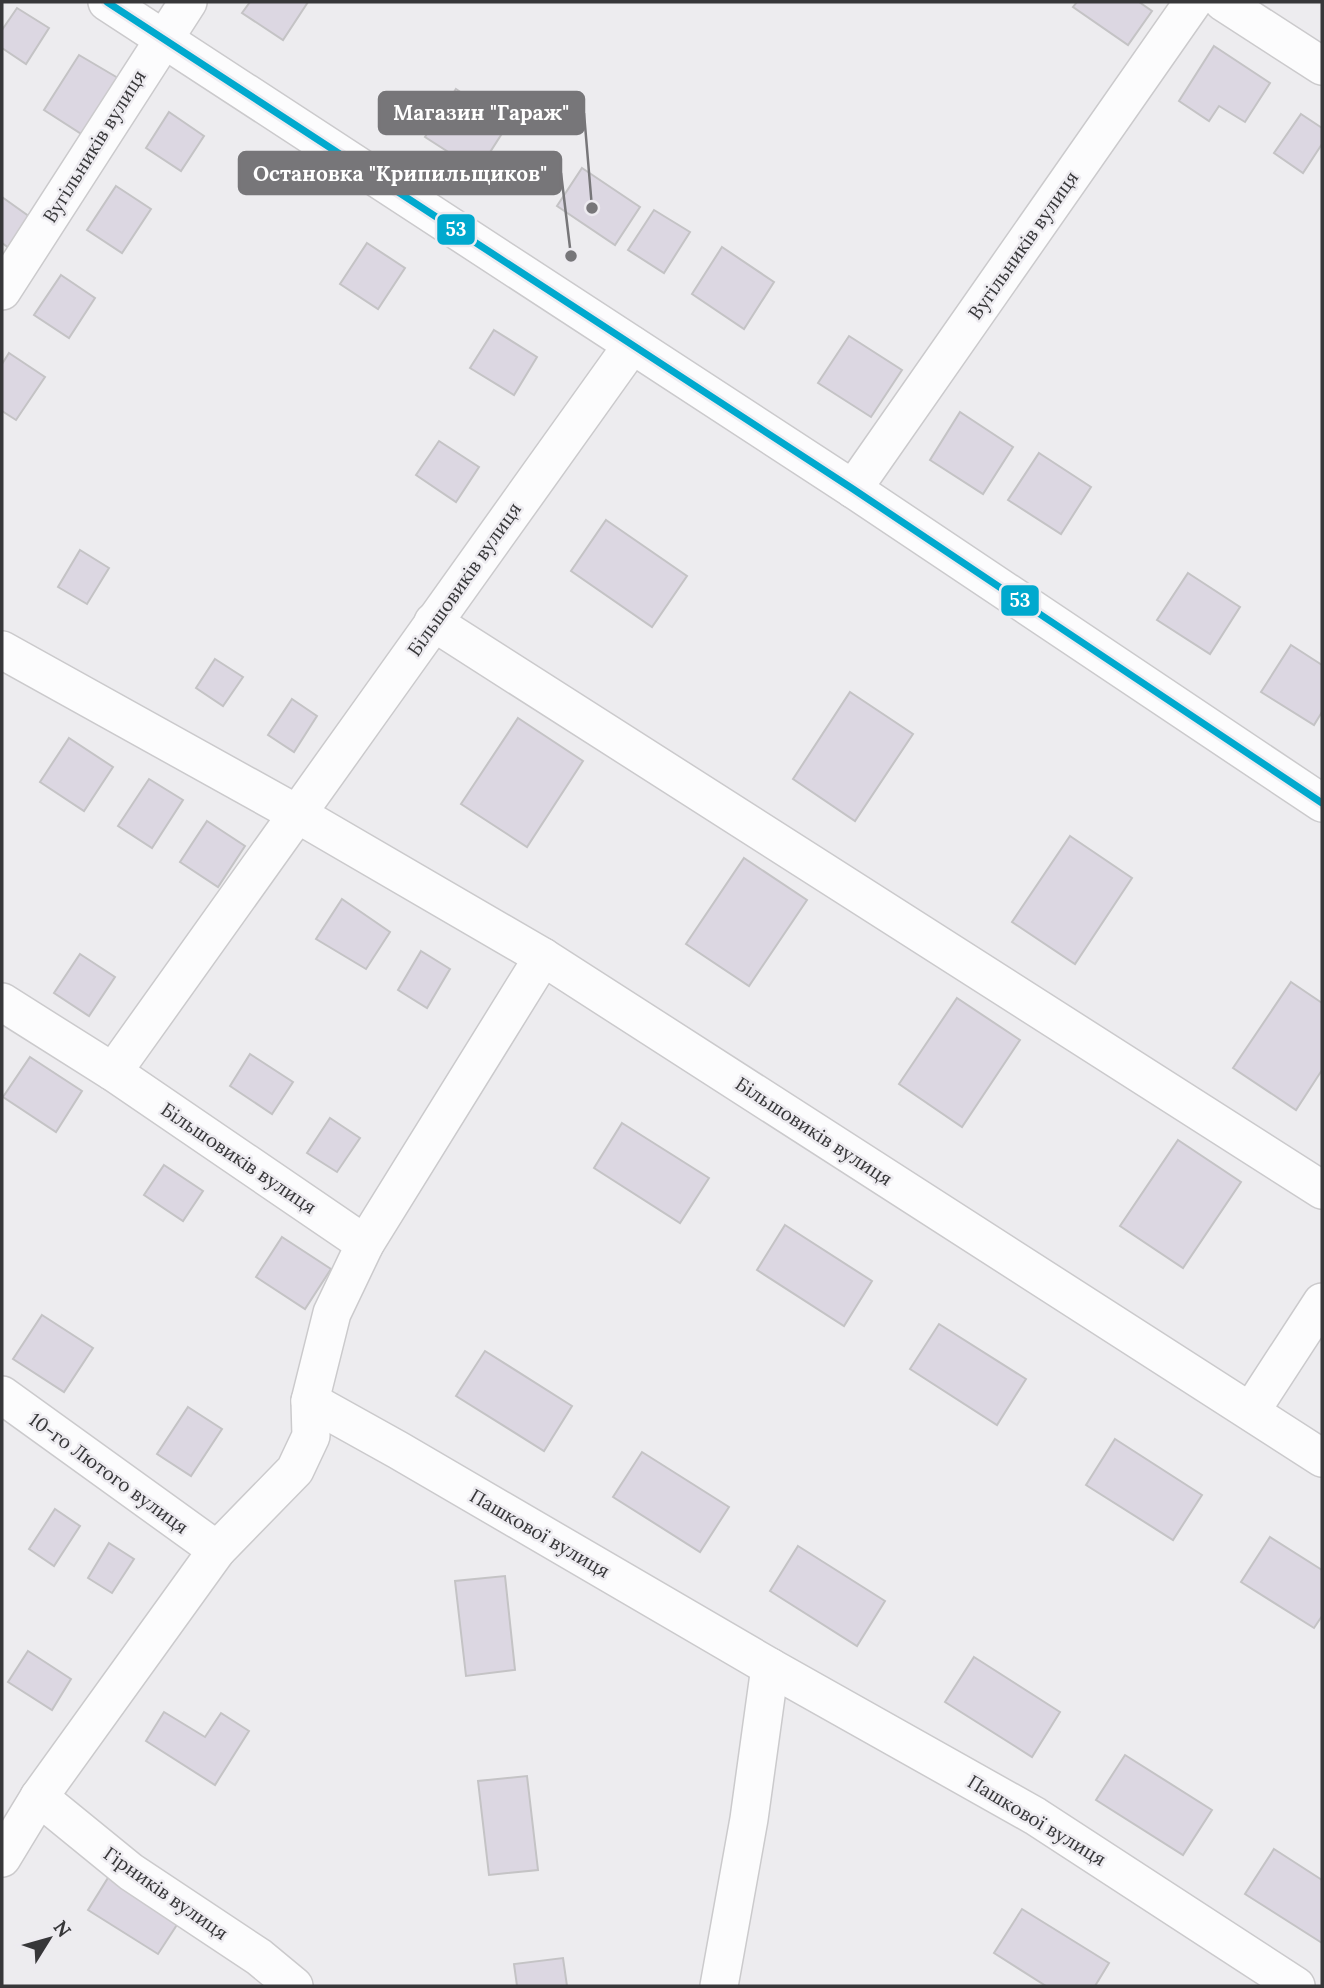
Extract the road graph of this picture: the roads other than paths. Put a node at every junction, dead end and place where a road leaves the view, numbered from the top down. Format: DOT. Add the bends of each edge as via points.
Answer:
graph roads {
  1 [pos="107,2"];
  2 [pos="188,2"];
  3 [pos="1193,2"];
  4 [pos="1223,2"];
  5 [pos="162,39"];
  6 [pos="1322,66"];
  7 [pos="2,291"];
  8 [pos="632,345"];
  9 [pos="853,489"];
  10 [pos="433,622"];
  11 [pos="2,650"];
  12 [pos="1322,803"];
  13 [pos="299,815"];
  14 [pos="543,957"];
  15 [pos="2,1002"];
  16 [pos="113,1072"];
  17 [pos="1322,1190"];
  18 [pos="365,1244"];
  19 [pos="1322,1302"];
  20 [pos="2,1395"];
  21 [pos="310,1401"];
  22 [pos="1251,1412"];
  23 [pos="1322,1458"];
  24 [pos="217,1550"];
  25 [pos="770,1667"];
  26 [pos="39,1797"];
  27 [pos="2,1858"];
  28 [pos="294,1986"];
  29 [pos="719,1986"];
  30 [pos="1296,1986"];
  1 -- 5 [label="street"];
  2 -- 5 [label="street, Вугільників вулиця"];
  3 -- 9 [label="street, Вугільників вулиця"];
  4 -- 6 [label="street"];
  5 -- 7 [label="street, Вугільників вулиця"];
  5 -- 8 [label="street"];
  8 -- 9 [label="street"];
  8 -- 10 [label="street, Більшовиків вулиця"];
  9 -- 12 [label="street"];
  10 -- 13 [label="street, Більшовиків вулиця"];
  10 -- 17 [label="street"];
  11 -- 13 [label="street, Більшовиків вулиця"];
  13 -- 14 [label="street, Більшовиків вулиця"];
  13 -- 16 [label="street, Більшовиків вулиця"];
  14 -- 18 [label="street"];
  14 -- 22 [label="street, Більшовиків вулиця"];
  15 -- 16 [label="street, Більшовиків вулиця"];
  16 -- 18 [label="street, Більшовиків вулиця"];
  18 -- 21 [label="street" via="332,1313"];
  19 -- 22 [label="street"];
  20 -- 24 [label="street, 10-го Лютого вулиця"];
  21 -- 24 [label="street" via="311,1436 295,1471"];
  21 -- 25 [label="street, Пашкової вулиця"];
  22 -- 23 [label="street, Більшовиків вулиця"];
  24 -- 26 [label="street"];
  25 -- 29 [label="street"];
  25 -- 30 [label="street, Пашкової вулиця" via="1035,1816"];
  26 -- 27 [label="street"];
  26 -- 28 [label="street, Гірників вулиця" via="131,1872 259,1956"];
}
